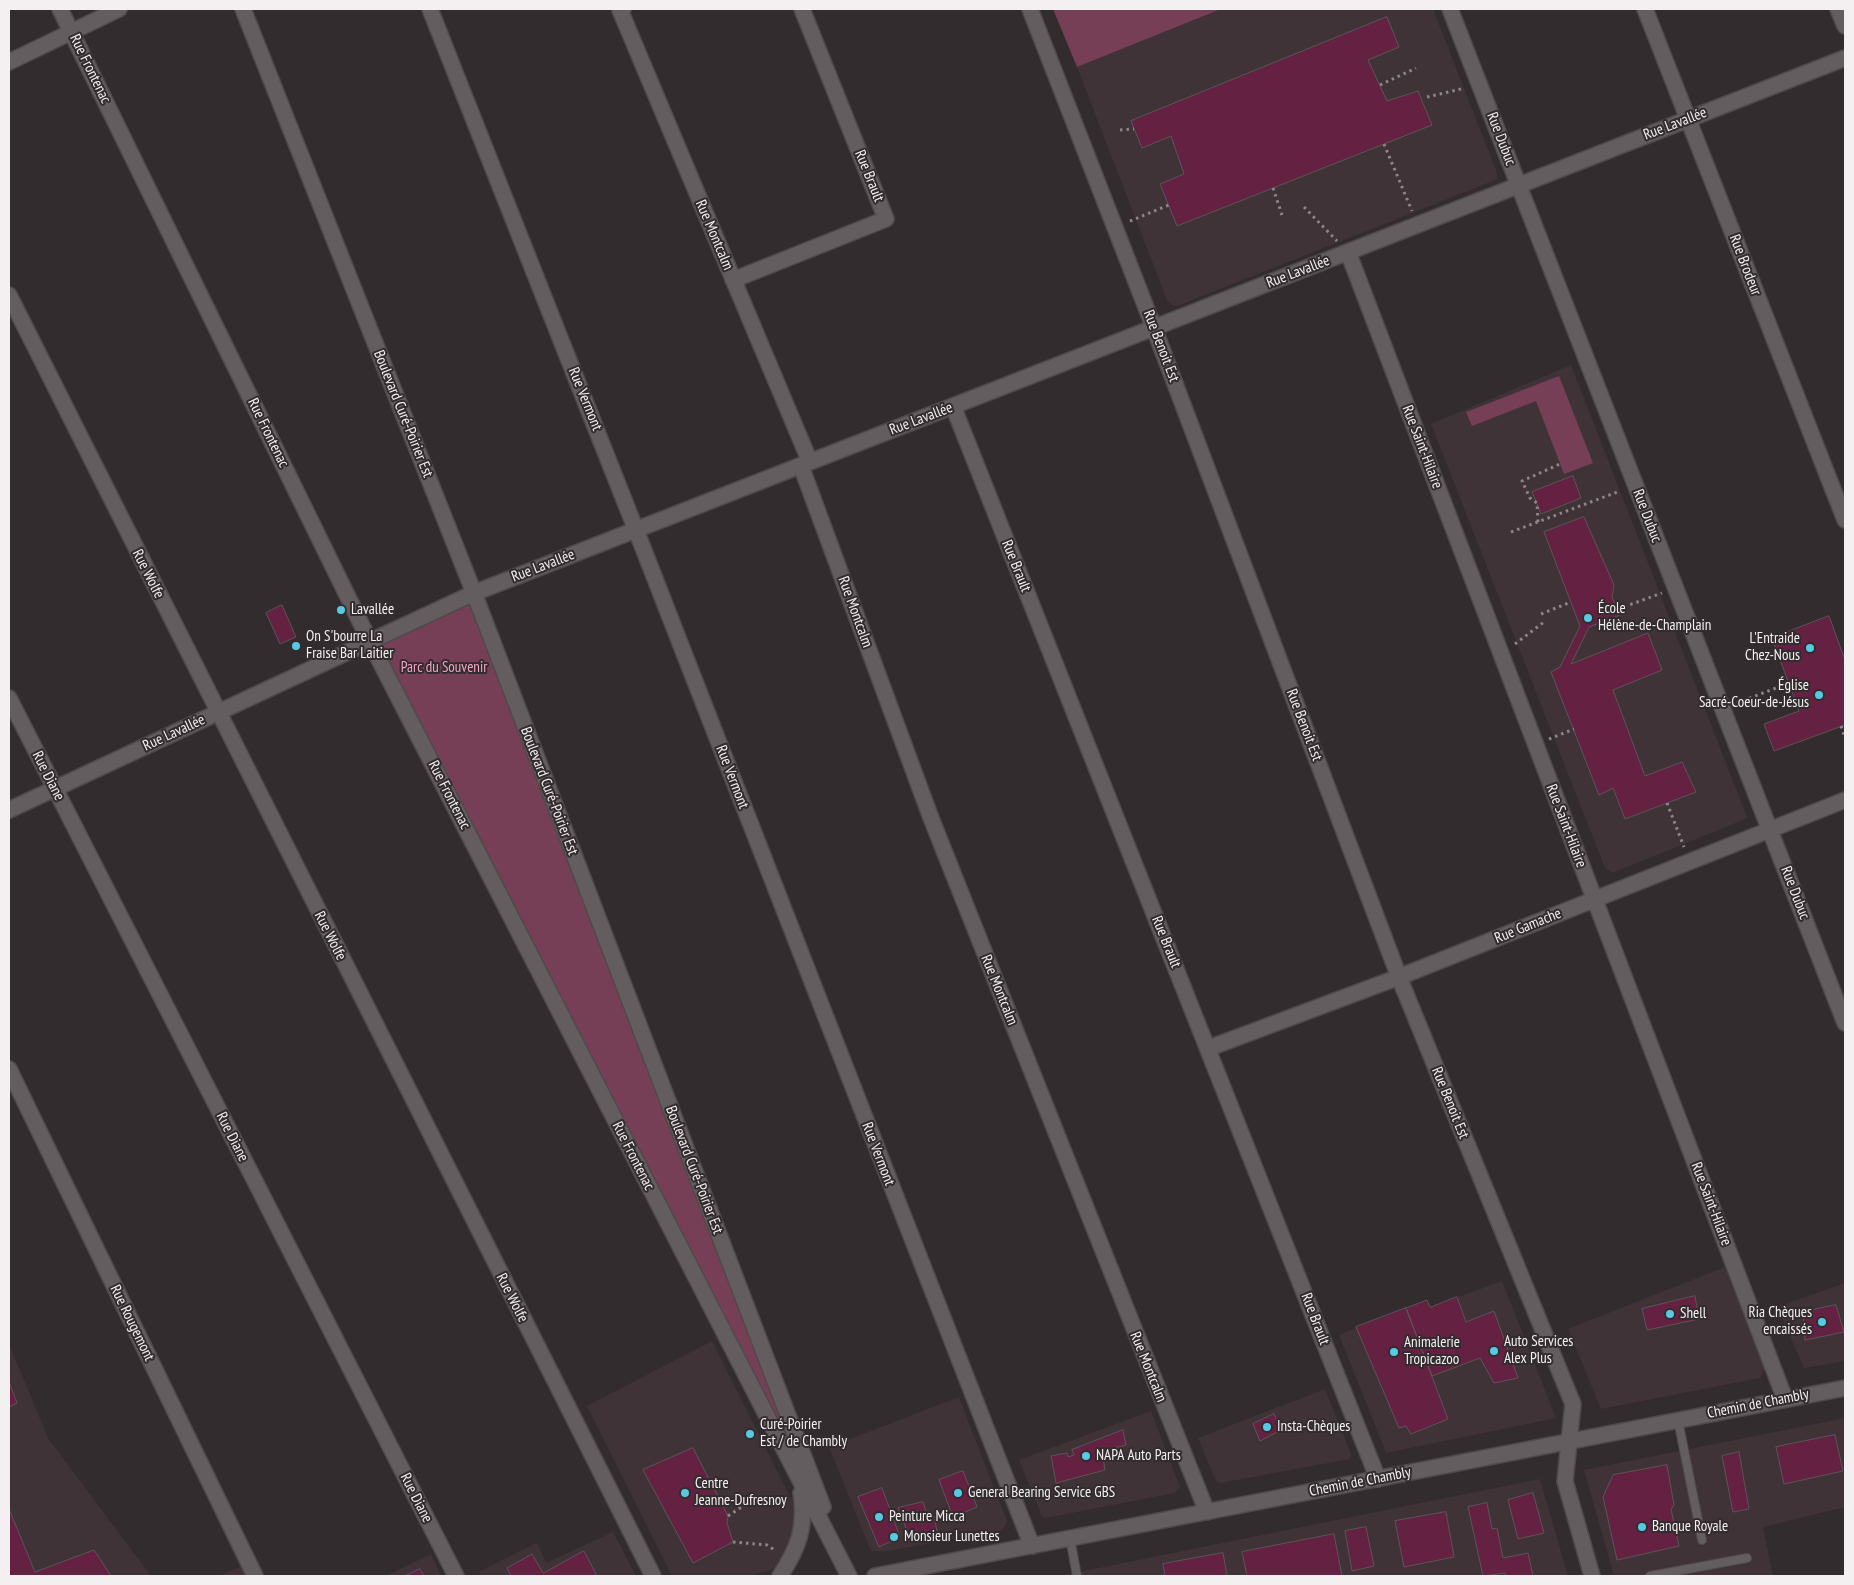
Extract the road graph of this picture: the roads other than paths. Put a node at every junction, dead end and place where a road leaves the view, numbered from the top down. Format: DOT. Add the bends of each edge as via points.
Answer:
graph roads {
  1 [pos="60,9"];
  2 [pos="120,9"];
  3 [pos="243,9"];
  4 [pos="430,9"];
  5 [pos="622,9"];
  6 [pos="802,9"];
  7 [pos="1030,9"];
  8 [pos="1450,9"];
  9 [pos="1646,9"];
  10 [pos="1838,9"];
  11 [pos="1845,26"];
  12 [pos="72,32"];
  13 [pos="1845,58"];
  14 [pos="9,62"];
  15 [pos="1688,119"];
  16 [pos="1519,185"];
  17 [pos="1348,252"];
  18 [pos="734,280"];
  19 [pos="9,295"];
  20 [pos="1154,328"];
  21 [pos="953,406"];
  22 [pos="805,464"];
  23 [pos="1845,520"];
  24 [pos="636,530"];
  25 [pos="474,593"];
  26 [pos="370,642"];
  27 [pos="9,698"];
  28 [pos="217,713"];
  29 [pos="54,788"];
  30 [pos="1845,800"];
  31 [pos="9,810"];
  32 [pos="1770,830"];
  33 [pos="1594,900"];
  34 [pos="1399,977"];
  35 [pos="1845,1023"];
  36 [pos="1209,1048"];
  37 [pos="9,1069"];
  38 [pos="1845,1388"];
  39 [pos="1785,1399"];
  40 [pos="1678,1420"];
  41 [pos="1570,1441"];
  42 [pos="1378,1479"];
  43 [pos="800,1481"];
  44 [pos="1207,1512"];
  45 [pos="1070,1538"];
  46 [pos="1702,1540"];
  47 [pos="1032,1546"];
  48 [pos="1748,1558"];
  49 [pos="255,1576"];
  50 [pos="456,1576"];
  51 [pos="653,1576"];
  52 [pos="780,1576"];
  53 [pos="849,1576"];
  54 [pos="875,1576"];
  55 [pos="1077,1576"];
  56 [pos="1592,1576"];
  57 [pos="1650,1576"];
  1 -- 12 [label="street, Rue Frontenac"];
  2 -- 12 [label="street"];
  3 -- 25 [label="street, Boulevard Curé-Poirier Est"];
  4 -- 24 [label="street, Rue Vermont"];
  5 -- 18 [label="street, Rue Montcalm"];
  6 -- 18 [label="street, Rue Brault" via="886,219"];
  7 -- 20 [label="street, Rue Benoit Est"];
  8 -- 16 [label="street, Rue Dubuc"];
  9 -- 15 [label="street, Rue Brodeur"];
  10 -- 11 [label="street"];
  12 -- 14 [label="street"];
  12 -- 26 [label="street, Rue Frontenac"];
  13 -- 15 [label="street, Rue Lavallée"];
  15 -- 16 [label="street, Rue Lavallée"];
  15 -- 23 [label="street, Rue Brodeur"];
  16 -- 17 [label="street, Rue Lavallée"];
  16 -- 32 [label="street, Rue Dubuc"];
  17 -- 20 [label="street, Rue Lavallée"];
  17 -- 33 [label="street, Rue Saint-Hilaire"];
  18 -- 22 [label="street, Rue Montcalm"];
  19 -- 28 [label="street, Rue Wolfe"];
  20 -- 21 [label="street, Rue Lavallée"];
  20 -- 34 [label="street, Rue Benoit Est"];
  21 -- 22 [label="street, Rue Lavallée"];
  21 -- 36 [label="street, Rue Brault"];
  22 -- 24 [label="street, Rue Lavallée"];
  22 -- 44 [label="street, Rue Montcalm" via="931,818"];
  24 -- 25 [label="street, Rue Lavallée"];
  24 -- 47 [label="street, Rue Vermont"];
  25 -- 26 [label="street, Rue Lavallée"];
  25 -- 53 [label="street, Boulevard Curé-Poirier Est"];
  26 -- 28 [label="street, Rue Lavallée"];
  26 -- 43 [label="street, Rue Frontenac"];
  27 -- 29 [label="street, Rue Diane"];
  28 -- 29 [label="street, Rue Lavallée"];
  28 -- 51 [label="street, Rue Wolfe"];
  29 -- 31 [label="street, Rue Lavallée"];
  29 -- 50 [label="street, Rue Diane"];
  30 -- 32 [label="street, Rue Gamache"];
  32 -- 33 [label="street, Rue Gamache"];
  32 -- 35 [label="street, Rue Dubuc"];
  33 -- 34 [label="street, Rue Gamache"];
  33 -- 39 [label="street, Rue Saint-Hilaire"];
  34 -- 36 [label="street, Rue Gamache"];
  34 -- 41 [label="street, Rue Benoit Est" via="1573,1404"];
  36 -- 42 [label="street, Rue Brault"];
  37 -- 49 [label="street, Rue Rougemont"];
  38 -- 39 [label="street, Chemin de Chambly"];
  39 -- 40 [label="street, Chemin de Chambly"];
  40 -- 41 [label="street, Chemin de Chambly"];
  40 -- 46 [label="lane"];
  41 -- 42 [label="street, Chemin de Chambly"];
  41 -- 56 [label="street, Rue Benoit Est" via="1564,1481"];
  42 -- 44 [label="street, Chemin de Chambly"];
  43 -- 52 [label="street" via="804,1515 802,1532"];
  43 -- 53 [label="street, Rue Frontenac"];
  44 -- 45 [label="street, Chemin de Chambly"];
  45 -- 47 [label="street, Chemin de Chambly"];
  45 -- 55 [label="lane"];
  47 -- 54 [label="street, Chemin de Chambly"];
  48 -- 57 [label="lane"];
}
